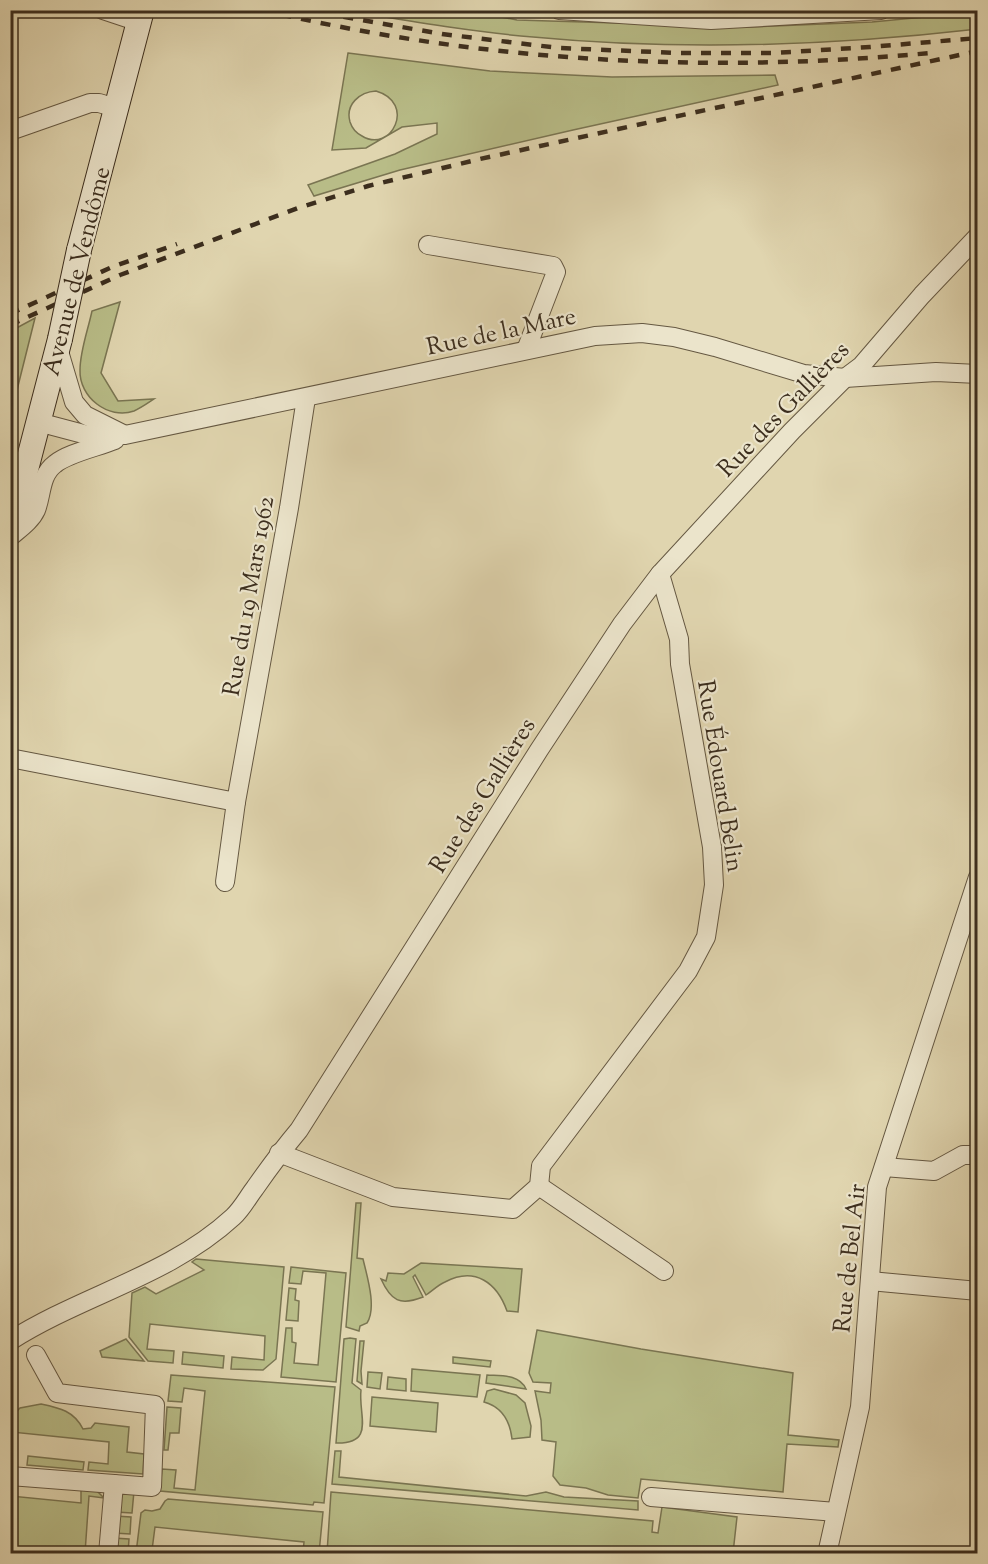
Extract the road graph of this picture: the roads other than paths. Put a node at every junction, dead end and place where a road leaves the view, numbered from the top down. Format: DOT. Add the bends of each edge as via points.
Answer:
graph roads {
  1 [pos="103,10"];
  2 [pos="559,10"];
  3 [pos="881,10"];
  4 [pos="619,12"];
  5 [pos="850,12"];
  6 [pos="684,14"];
  7 [pos="140,16"];
  8 [pos="116,108"];
  9 [pos="10,131"];
  10 [pos="978,236"];
  11 [pos="428,245"];
  12 [pos="59,343"];
  13 [pos="526,350"];
  14 [pos="978,374"];
  15 [pos="845,378"];
  16 [pos="306,398"];
  17 [pos="38,422"];
  18 [pos="125,435"];
  19 [pos="10,531"];
  20 [pos="10,537"];
  21 [pos="660,574"];
  22 [pos="10,758"];
  23 [pos="236,802"];
  24 [pos="978,877"];
  25 [pos="225,882"];
  26 [pos="279,1153"];
  27 [pos="978,1155"];
  28 [pos="884,1167"];
  29 [pos="538,1186"];
  30 [pos="664,1271"];
  31 [pos="870,1281"];
  32 [pos="978,1291"];
  33 [pos="10,1341"];
  34 [pos="36,1355"];
  35 [pos="10,1476"];
  36 [pos="114,1484"];
  37 [pos="651,1497"];
  38 [pos="836,1512"];
  39 [pos="108,1554"];
  40 [pos="827,1554"];
  1 -- 7 [label="street"];
  2 -- 4 [label="street"];
  3 -- 5 [label="street"];
  4 -- 6 [label="street"];
  5 -- 6 [label="street" via="733,19"];
  7 -- 8 [label="main road, Avenue de Vendôme"];
  8 -- 9 [label="street" via="90,103"];
  8 -- 12 [label="main road, Avenue de Vendôme, bridge"];
  10 -- 15 [label="street, Rue des Gallières" via="861,366"];
  11 -- 13 [label="street" via="553,266 556,272"];
  12 -- 17 [label="main road, Avenue de Vendôme"];
  12 -- 18 [label="street" via="74,402 85,415"];
  13 -- 15 [label="street, Rue de la Mare" via="595,336 642,333 705,345 804,374"];
  13 -- 16 [label="street, Rue de la Mare"];
  14 -- 15 [label="street, Rue de la Mare" via="936,372"];
  15 -- 21 [label="street, Rue des Gallières"];
  16 -- 18 [label="street, Rue de la Mare"];
  16 -- 23 [label="street, Rue du 19 Mars 1962"];
  17 -- 18 [label="street, Rue de la Mare" via="91,436"];
  17 -- 19 [label="main road, Avenue de Vendôme"];
  18 -- 20 [label="street" via="53,465 45,476 36,511"];
  21 -- 26 [label="street, Rue des Gallières" via="615,633 299,1130"];
  21 -- 29 [label="street, Rue Édouard Belin" via="679,639 712,847 711,912 706,937 688,971 541,1166"];
  22 -- 23 [label="street"];
  23 -- 25 [label="street, Rue du 19 Mars 1962"];
  24 -- 28 [label="street, Rue de Bel Air"];
  26 -- 29 [label="street, Rue Édouard Belin" via="393,1197 513,1209"];
  26 -- 33 [label="street, Rue des Gallières" via="235,1216 195,1247 143,1277 63,1312"];
  27 -- 28 [label="street" via="963,1155 934,1171"];
  28 -- 31 [label="street, Rue de Bel Air" via="877,1187"];
  29 -- 30 [label="street"];
  31 -- 32 [label="street"];
  31 -- 38 [label="street, Rue de Bel Air" via="860,1407"];
  34 -- 36 [label="street" via="57,1394 155,1405 152,1487"];
  35 -- 36 [label="street"];
  36 -- 39 [label="street"];
  37 -- 38 [label="street"];
  38 -- 40 [label="street, Rue de Bel Air"];
}
